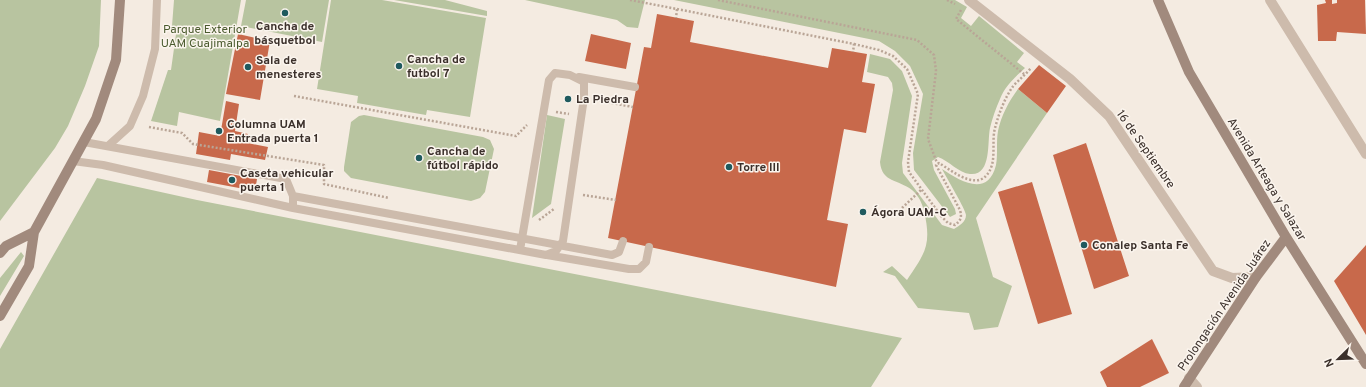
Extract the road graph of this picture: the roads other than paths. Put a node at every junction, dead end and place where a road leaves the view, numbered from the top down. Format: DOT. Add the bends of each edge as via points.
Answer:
graph roads {
  1 [pos="120,0"];
  2 [pos="157,0"];
  3 [pos="969,0"];
  4 [pos="1158,0"];
  5 [pos="1270,0"];
  6 [pos="570,75"];
  7 [pos="636,87"];
  8 [pos="84,142"];
  9 [pos="109,145"];
  10 [pos="1366,154"];
  11 [pos="73,160"];
  12 [pos="294,196"];
  13 [pos="293,208"];
  14 [pos="34,232"];
  15 [pos="1286,237"];
  16 [pos="522,239"];
  17 [pos="623,241"];
  18 [pos="560,246"];
  19 [pos="649,247"];
  20 [pos="520,250"];
  21 [pos="0,253"];
  22 [pos="546,255"];
  23 [pos="1256,277"];
  24 [pos="0,316"];
  25 [pos="1366,364"];
  26 [pos="1189,378"];
  27 [pos="1184,387"];
  28 [pos="1196,387"];
  1 -- 8 [label="street" via="116,60 96,119"];
  2 -- 9 [label="lane" via="155,49 143,96 130,126"];
  3 -- 23 [label="street, 16 de Septiembre" via="1070,79 1109,116 1213,271 1232,278"];
  4 -- 15 [label="street, Avenida Arteaga y Salazar" via="1189,72"];
  5 -- 10 [label="street"];
  6 -- 7 [label="lane"];
  6 -- 16 [label="lane" via="556,73 548,80"];
  6 -- 18 [label="lane" via="584,82 584,98 563,241"];
  8 -- 9 [label="lane"];
  8 -- 11 [label="street"];
  9 -- 12 [label="lane" via="286,179"];
  11 -- 13 [label="lane"];
  11 -- 14 [label="street"];
  12 -- 13 [label="lane"];
  12 -- 16 [label="lane"];
  13 -- 20 [label="lane"];
  14 -- 21 [label="street" via="6,246"];
  14 -- 24 [label="street" via="29,266"];
  15 -- 23 [label="street, Prolongación Avenida Juárez"];
  15 -- 25 [label="street, Avenida Arteaga y Salazar"];
  16 -- 18 [label="lane"];
  16 -- 20 [label="lane"];
  17 -- 18 [label="lane" via="619,252 612,255"];
  18 -- 22 [label="lane" via="556,251"];
  19 -- 22 [label="lane" via="646,262 639,269 629,270"];
  20 -- 22 [label="lane"];
  23 -- 26 [label="street, Prolongación Avenida Juárez"];
  26 -- 27 [label="street, Prolongación Avenida Juárez"];
  26 -- 28 [label="street"];
}
